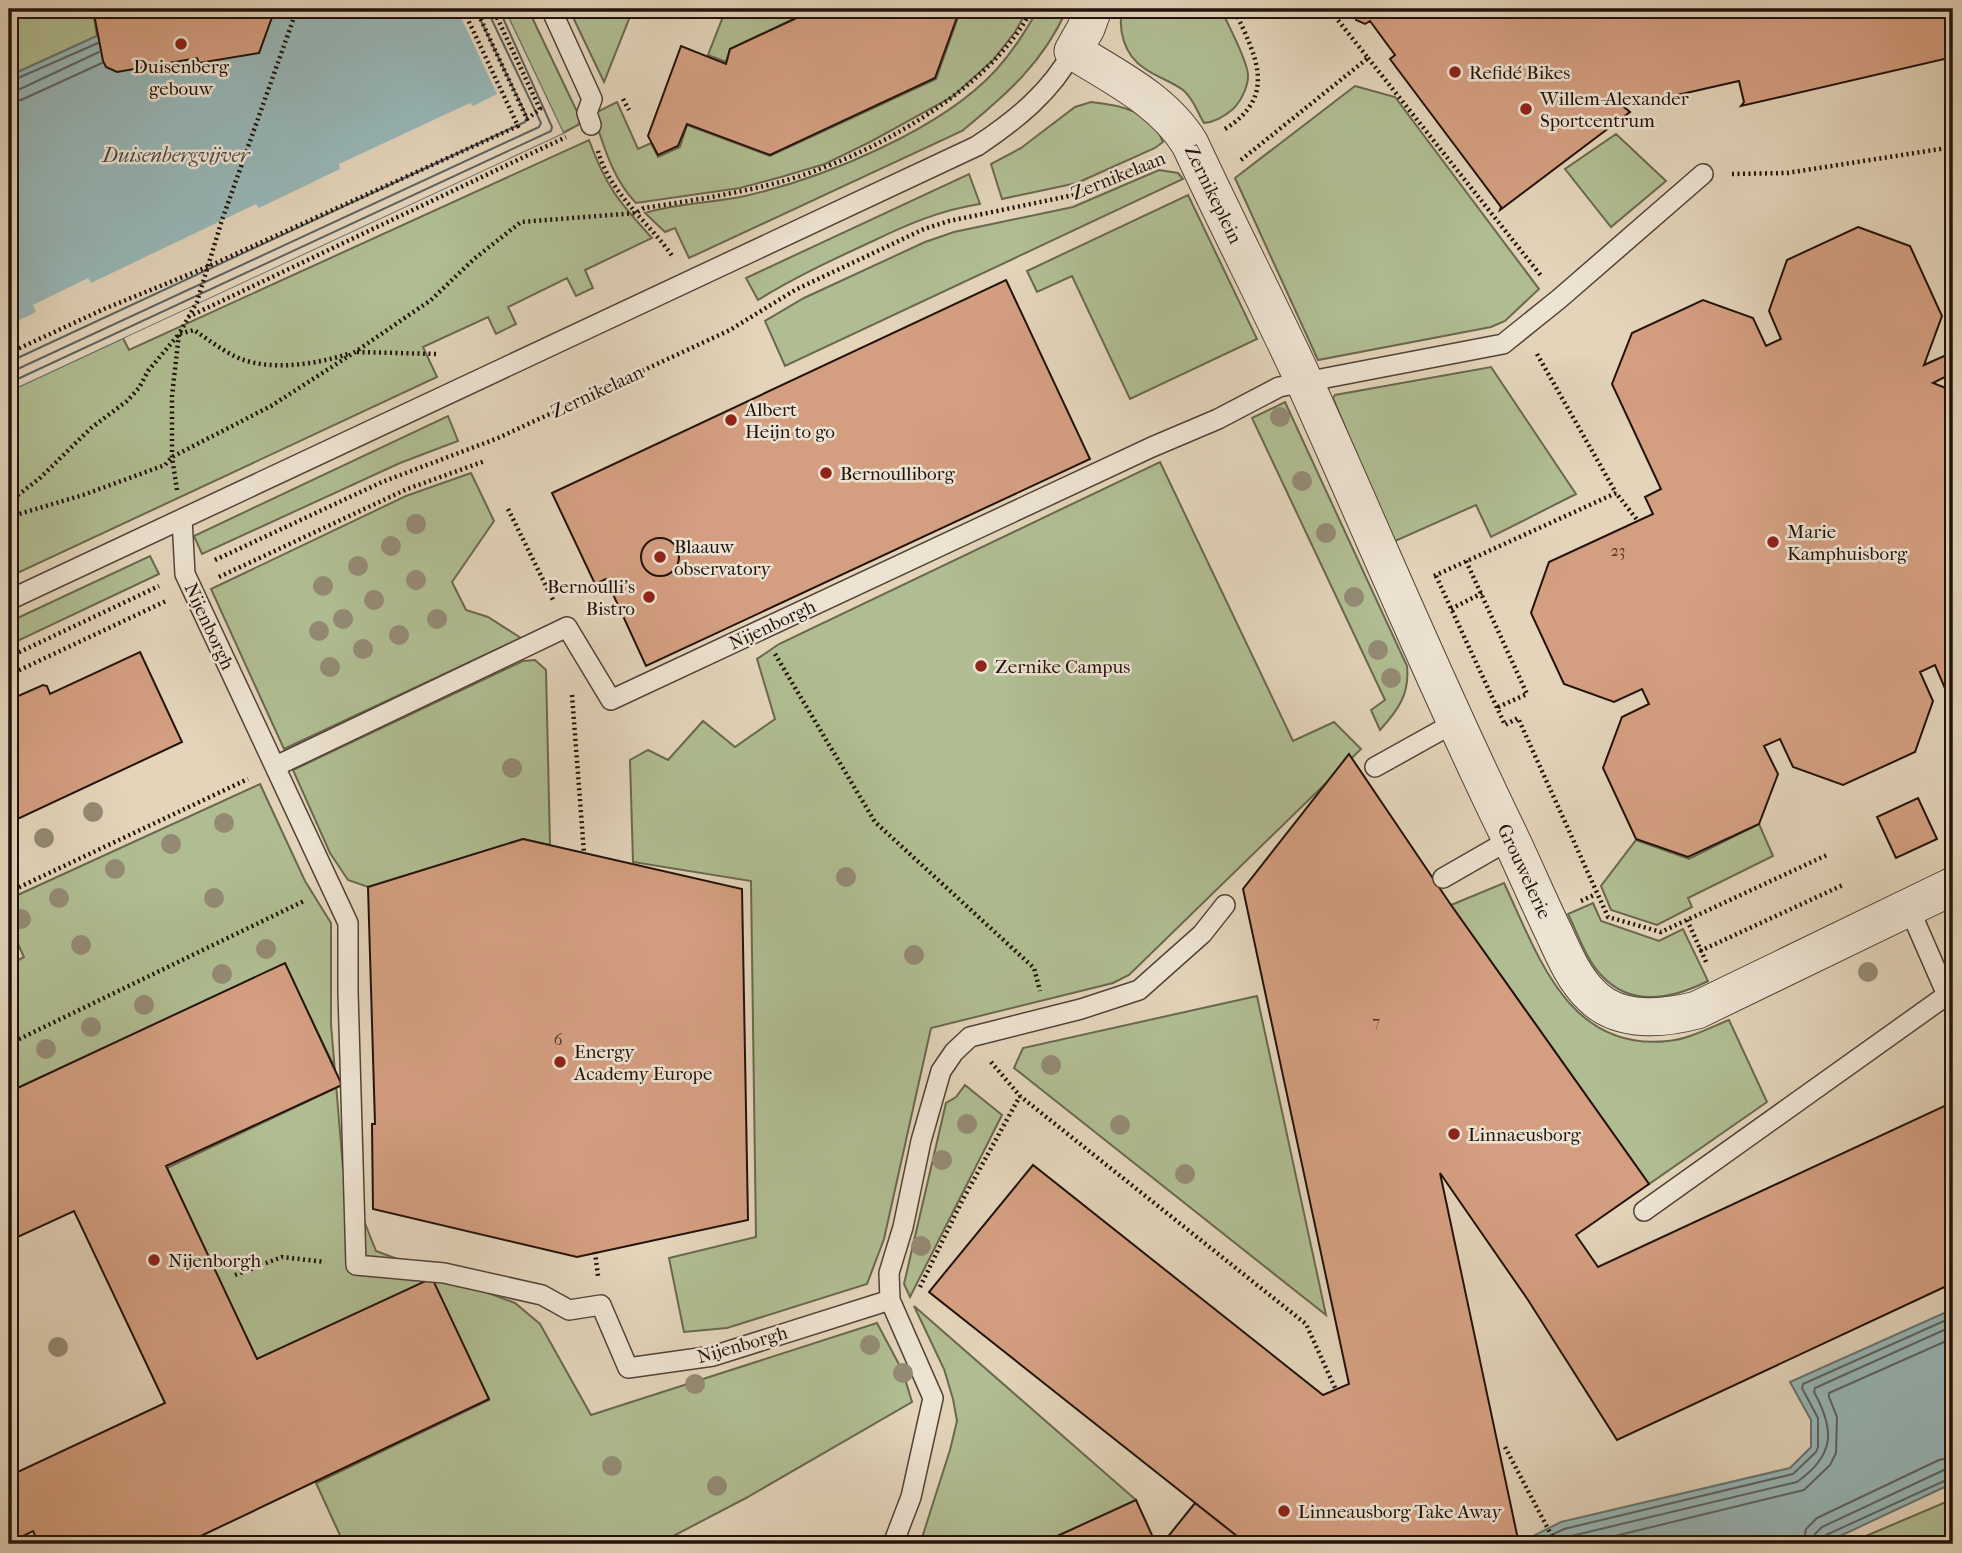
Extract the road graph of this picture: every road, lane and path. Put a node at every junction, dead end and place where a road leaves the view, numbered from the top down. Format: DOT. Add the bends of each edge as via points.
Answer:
graph roads {
  1 [pos="297,9"];
  2 [pos="463,9"];
  3 [pos="476,9"];
  4 [pos="493,9"];
  5 [pos="551,9"];
  6 [pos="1032,9"];
  7 [pos="1093,9"];
  8 [pos="1234,9"];
  9 [pos="1329,9"];
  10 [pos="1073,51"];
  11 [pos="1368,58"];
  12 [pos="591,125"];
  13 [pos="1191,144"];
  14 [pos="1953,147"];
  15 [pos="1238,163"];
  16 [pos="1703,174"];
  17 [pos="636,213"];
  18 [pos="677,264"];
  19 [pos="207,267"];
  20 [pos="1559,299"];
  21 [pos="188,317"];
  22 [pos="1520,331"];
  23 [pos="179,334"];
  24 [pos="355,352"];
  25 [pos="9,353"];
  26 [pos="436,354"];
  27 [pos="1304,382"];
  28 [pos="172,457"];
  29 [pos="485,461"];
  30 [pos="1616,493"];
  31 [pos="9,502"];
  32 [pos="9,517"];
  33 [pos="182,519"];
  34 [pos="1637,521"];
  35 [pos="1466,561"];
  36 [pos="1436,575"];
  37 [pos="189,582"];
  38 [pos="1398,592"];
  39 [pos="1482,593"];
  40 [pos="9,600"];
  41 [pos="1451,608"];
  42 [pos="760,629"];
  43 [pos="9,657"];
  44 [pos="9,675"];
  45 [pos="1498,707"];
  46 [pos="1454,723"];
  47 [pos="276,766"];
  48 [pos="1375,767"];
  49 [pos="1511,839"];
  50 [pos="1829,854"];
  51 [pos="1444,878"];
  52 [pos="1843,885"];
  53 [pos="1953,886"];
  54 [pos="332,887"];
  55 [pos="9,892"];
  56 [pos="1225,905"];
  57 [pos="1909,908"];
  58 [pos="1687,920"];
  59 [pos="1700,951"];
  60 [pos="1722,997"];
  61 [pos="1046,1017"];
  62 [pos="970,1037"];
  63 [pos="9,1044"];
  64 [pos="1020,1096"];
  65 [pos="1644,1211"];
  66 [pos="356,1265"];
  67 [pos="235,1275"];
  68 [pos="890,1300"];
  69 [pos="1336,1390"];
  70 [pos="1504,1447"];
  71 [pos="893,1544"];
  72 [pos="1556,1544"];
  1 -- 19 [label="path"];
  2 -- 19 [label="path" via="518,126"];
  3 -- 4 [label="path" via="527,119 540,109"];
  5 -- 12 [label="lane" via="592,99 587,113"];
  6 -- 17 [label="path" via="997,59 949,101 907,127 838,162 783,181"];
  7 -- 10 [label="street"];
  8 -- 13 [label="path, Zernikelaan" via="1256,56 1257,91 1238,121"];
  9 -- 11 [label="path"];
  10 -- 13 [label="street, Zernikeplein" via="1158,106"];
  10 -- 33 [label="lane" via="1041,96 978,146"];
  11 -- 15 [label="path, Zernikeplein"];
  11 -- 20 [label="path"];
  12 -- 17 [label="path" via="602,163"];
  12 -- 21 [label="path"];
  13 -- 27 [label="street, Zernikeplein"];
  13 -- 37 [label="path, Zernikelaan" via="1069,196 924,229 795,290 730,330 498,438 382,482"];
  14 -- 16 [label="path" via="1787,173"];
  16 -- 20 [label="lane, Nijenborgh"];
  17 -- 18 [label="path"];
  17 -- 24 [label="path" via="521,222 431,300"];
  19 -- 21 [label="path"];
  19 -- 25 [label="path"];
  20 -- 22 [label="lane, Nijenborgh"];
  21 -- 23 [label="path"];
  22 -- 27 [label="lane, Nijenborgh" via="1503,345"];
  22 -- 30 [label="path"];
  23 -- 24 [label="path" via="194,330 241,359 262,363 325,361"];
  23 -- 28 [label="path"];
  23 -- 31 [label="path" via="127,401"];
  24 -- 26 [label="path"];
  24 -- 28 [label="path" via="271,406"];
  27 -- 38 [label="street, Grouwelerie"];
  27 -- 42 [label="lane, Nijenborgh" via="1279,387"];
  28 -- 32 [label="path" via="165,465"];
  28 -- 33 [label="path"];
  29 -- 37 [label="path" via="407,489"];
  30 -- 34 [label="path"];
  30 -- 35 [label="path"];
  33 -- 37 [label="lane, Nijenborgh"];
  33 -- 40 [label="lane"];
  35 -- 36 [label="path"];
  35 -- 39 [label="path"];
  36 -- 38 [label="path"];
  36 -- 41 [label="path"];
  37 -- 43 [label="path, Zernikelaan"];
  37 -- 44 [label="path"];
  37 -- 47 [label="lane, Nijenborgh"];
  38 -- 46 [label="street, Grouwelerie"];
  39 -- 41 [label="path"];
  39 -- 45 [label="path" via="1527,694"];
  41 -- 45 [label="path"];
  42 -- 47 [label="lane, Nijenborgh" via="611,700 567,627"];
  42 -- 61 [label="path" via="875,822 1034,968"];
  45 -- 58 [label="path" via="1505,725 1518,718 1608,917 1661,932"];
  46 -- 48 [label="lane"];
  46 -- 49 [label="street, Grouwelerie"];
  47 -- 54 [label="lane, Nijenborgh"];
  47 -- 55 [label="path"];
  49 -- 51 [label="lane"];
  49 -- 60 [label="street, Grouwelerie" via="1568,964 1603,1005 1657,1017 1697,1010"];
  50 -- 58 [label="path"];
  52 -- 59 [label="path"];
  53 -- 57 [label="street, Grouwelerie"];
  54 -- 63 [label="path"];
  54 -- 66 [label="lane, Nijenborgh" via="348,923"];
  56 -- 61 [label="lane" via="1202,934 1139,990"];
  57 -- 60 [label="street, Grouwelerie"];
  57 -- 65 [label="lane" via="1947,995"];
  58 -- 59 [label="path"];
  59 -- 60 [label="path"];
  61 -- 62 [label="lane"];
  62 -- 64 [label="path"];
  62 -- 68 [label="lane" via="941,1070 889,1273"];
  64 -- 68 [label="path" via="914,1300"];
  64 -- 69 [label="path" via="1306,1324"];
  66 -- 67 [label="path" via="282,1257"];
  66 -- 68 [label="lane, Nijenborgh" via="444,1273 542,1295 569,1310 601,1305 628,1368 713,1356"];
  68 -- 71 [label="lane" via="933,1398 911,1497"];
  70 -- 72 [label="path"];
}
